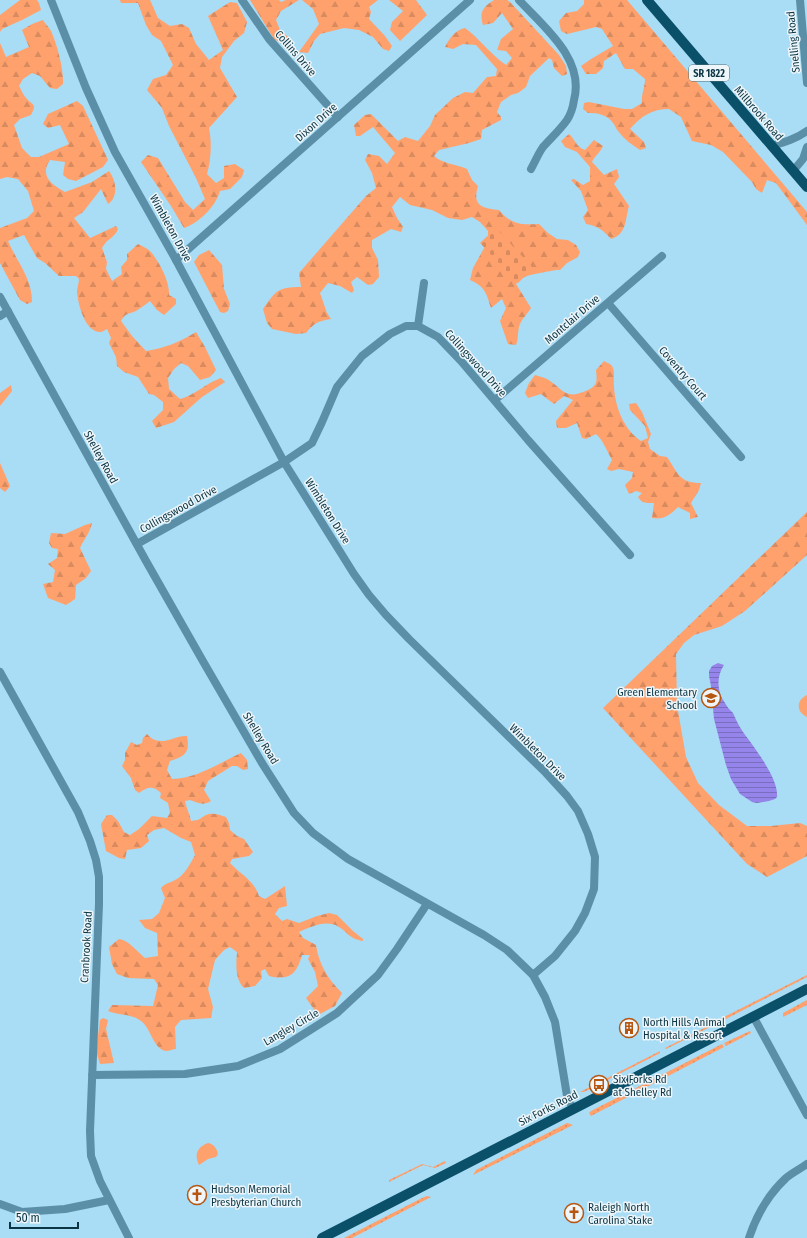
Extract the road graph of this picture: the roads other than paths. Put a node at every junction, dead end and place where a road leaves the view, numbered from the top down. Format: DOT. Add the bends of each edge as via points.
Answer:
graph roads {
  1 [pos="51,0"];
  2 [pos="242,0"];
  3 [pos="470,0"];
  4 [pos="519,0"];
  5 [pos="647,0"];
  6 [pos="800,0"];
  7 [pos="807,83"];
  8 [pos="338,117"];
  9 [pos="807,131"];
  10 [pos="772,146"];
  11 [pos="807,147"];
  12 [pos="531,169"];
  13 [pos="793,171"];
  14 [pos="807,187"];
  15 [pos="662,256"];
  16 [pos="176,260"];
  17 [pos="424,283"];
  18 [pos="0,297"];
  19 [pos="608,303"];
  20 [pos="8,311"];
  21 [pos="0,316"];
  22 [pos="418,326"];
  23 [pos="495,400"];
  24 [pos="741,457"];
  25 [pos="284,462"];
  26 [pos="137,544"];
  27 [pos="630,555"];
  28 [pos="0,672"];
  29 [pos="427,904"];
  30 [pos="533,975"];
  31 [pos="807,989"];
  32 [pos="753,1016"];
  33 [pos="92,1075"];
  34 [pos="573,1109"];
  35 [pos="807,1115"];
  36 [pos="807,1164"];
  37 [pos="110,1200"];
  38 [pos="0,1204"];
  39 [pos="129,1238"];
  40 [pos="322,1238"];
  41 [pos="749,1238"];
  1 -- 16 [label="street, Wimbleton Drive" via="115,152"];
  2 -- 8 [label="street, Collins Drive" via="269,39"];
  3 -- 8 [label="street, Dixon Drive"];
  4 -- 12 [label="street" via="561,46 573,66 576,81 576,94 571,113 542,149"];
  5 -- 10 [label="main road, Millbrook Road / SR 1822"];
  6 -- 7 [label="street, Snelling Road"];
  8 -- 16 [label="street, Dixon Drive"];
  9 -- 10 [label="street" via="792,140"];
  10 -- 13 [label="main road, Millbrook Road / SR 1822"];
  11 -- 13 [label="street" via="803,159"];
  13 -- 14 [label="main road, Millbrook Road / SR 1822"];
  15 -- 19 [label="street, Montclair Drive"];
  16 -- 25 [label="street, Wimbleton Drive"];
  17 -- 22 [label="street"];
  18 -- 20 [label="street, Shelley Road"];
  19 -- 23 [label="street, Montclair Drive"];
  19 -- 24 [label="street, Coventry Court"];
  20 -- 21 [label="street"];
  20 -- 26 [label="street, Shelley Road"];
  22 -- 23 [label="street, Collingswood Drive" via="438,337"];
  22 -- 25 [label="street, Collingswood Drive" via="406,326 390,334 362,356 337,387 312,443"];
  23 -- 27 [label="street, Collingswood Drive"];
  25 -- 26 [label="street, Collingswood Drive"];
  25 -- 30 [label="street, Wimbleton Drive" via="354,574 386,615 546,773 578,811 595,857 594,889 575,931 555,956"];
  26 -- 29 [label="street, Shelley Road" via="262,763 294,813 313,834 348,859"];
  28 -- 33 [label="street, Cranbrook Road" via="78,812 96,860 99,904"];
  29 -- 30 [label="street, Shelley Road" via="507,950"];
  29 -- 33 [label="street, Langley Circle" via="378,975 337,1013 280,1049 238,1066 185,1074"];
  30 -- 34 [label="street, Shelley Road" via="555,1022 567,1096"];
  31 -- 32 [label="main road, Six Forks Road"];
  32 -- 34 [label="main road, Six Forks Road"];
  32 -- 35 [label="street"];
  33 -- 37 [label="street, Cranbrook Road" via="91,1156"];
  34 -- 40 [label="main road, Six Forks Road"];
  36 -- 41 [label="street" via="787,1177 774,1190"];
  37 -- 38 [label="street" via="65,1209 22,1212"];
  37 -- 39 [label="street, Cranbrook Road"];
}
